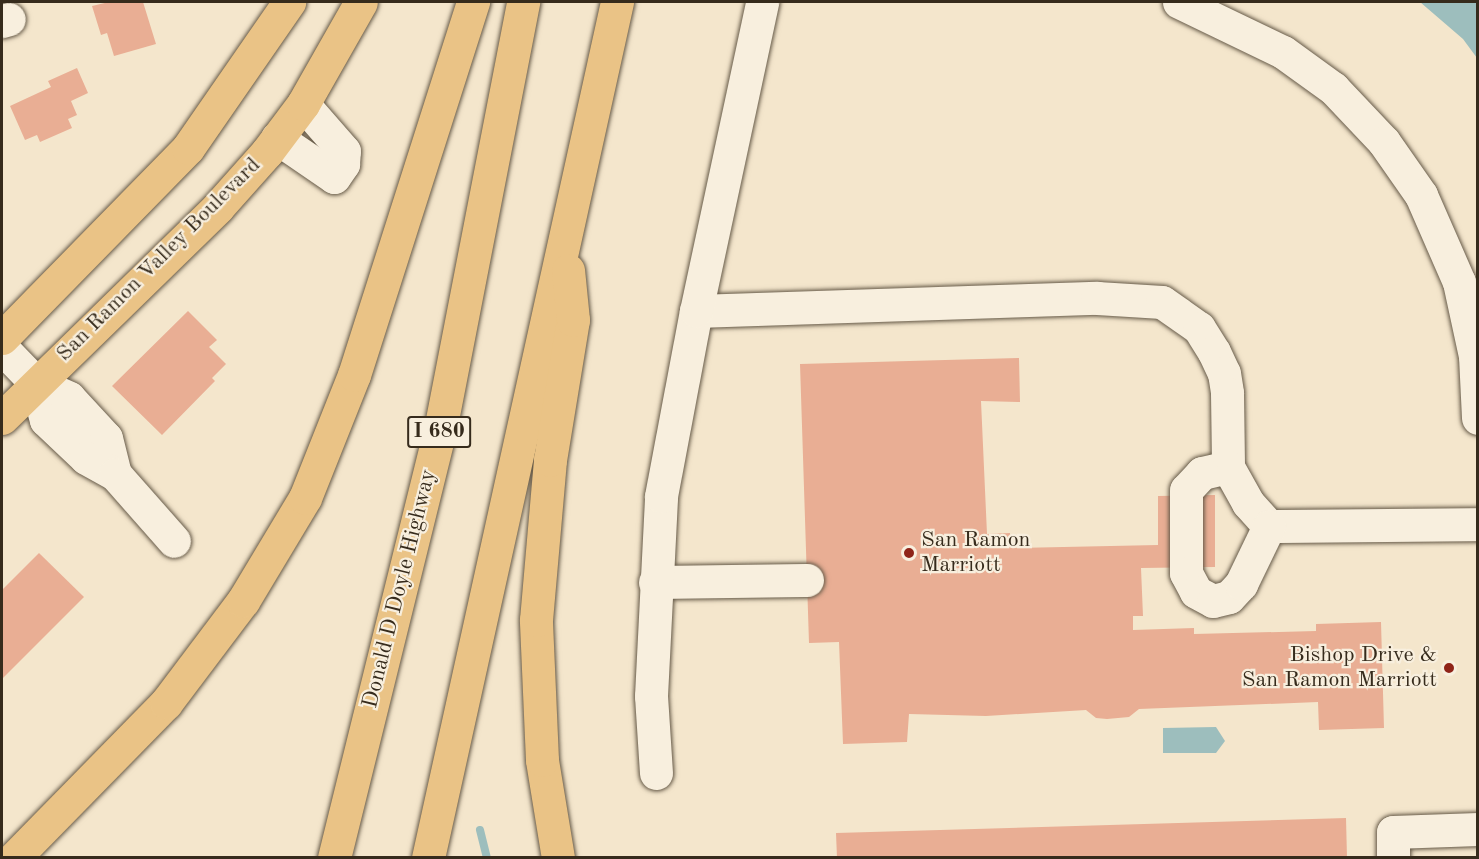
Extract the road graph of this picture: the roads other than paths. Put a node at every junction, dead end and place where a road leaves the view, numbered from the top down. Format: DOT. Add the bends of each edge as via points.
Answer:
graph roads {
  1 [pos="289,2"];
  2 [pos="361,2"];
  3 [pos="473,2"];
  4 [pos="524,2"];
  5 [pos="617,2"];
  6 [pos="762,2"];
  7 [pos="1179,2"];
  8 [pos="303,104"];
  9 [pos="277,138"];
  10 [pos="565,241"];
  11 [pos="696,311"];
  12 [pos="2,338"];
  13 [pos="2,348"];
  14 [pos="36,383"];
  15 [pos="2,418"];
  16 [pos="1478,418"];
  17 [pos="1228,467"];
  18 [pos="1478,524"];
  19 [pos="1269,526"];
  20 [pos="174,541"];
  21 [pos="807,580"];
  22 [pos="655,582"];
  23 [pos="656,772"];
  24 [pos="1478,829"];
  25 [pos="15,858"];
  26 [pos="334,858"];
  27 [pos="428,858"];
  28 [pos="558,858"];
  29 [pos="1393,858"];
  1 -- 12 [label="main road" via="188,148"];
  2 -- 8 [label="main road, San Ramon Valley Boulevard"];
  3 -- 25 [label="main road" via="354,375 305,498 243,602 166,703"];
  4 -- 26 [label="main road, Donald D Doyle Highway / I 680" via="441,425"];
  5 -- 10 [label="main road"];
  6 -- 11 [label="street"];
  7 -- 16 [label="street" via="1283,51 1333,88 1384,142 1421,195 1459,282 1475,356"];
  8 -- 9 [label="main road, San Ramon Valley Boulevard"];
  8 -- 9 [label="street" via="344,151 343,164 334,177"];
  9 -- 14 [label="main road, San Ramon Valley Boulevard" via="218,207"];
  10 -- 27 [label="main road"];
  10 -- 28 [label="main road" via="573,320 550,460 536,620 542,760"];
  11 -- 17 [label="street" via="1087,298 1162,302 1199,328 1224,373"];
  11 -- 22 [label="street" via="662,496"];
  13 -- 14 [label="street"];
  14 -- 15 [label="main road, San Ramon Valley Boulevard"];
  14 -- 20 [label="street" via="69,398 106,438 115,474"];
  17 -- 19 [label="street" via="1248,503"];
  17 -- 19 [label="street" via="1202,473 1186,490 1186,573 1196,592 1214,601 1229,597 1241,584"];
  18 -- 19 [label="street"];
  21 -- 22 [label="street"];
  22 -- 23 [label="street" via="651,696"];
  24 -- 29 [label="street" via="1393,832"];
}
